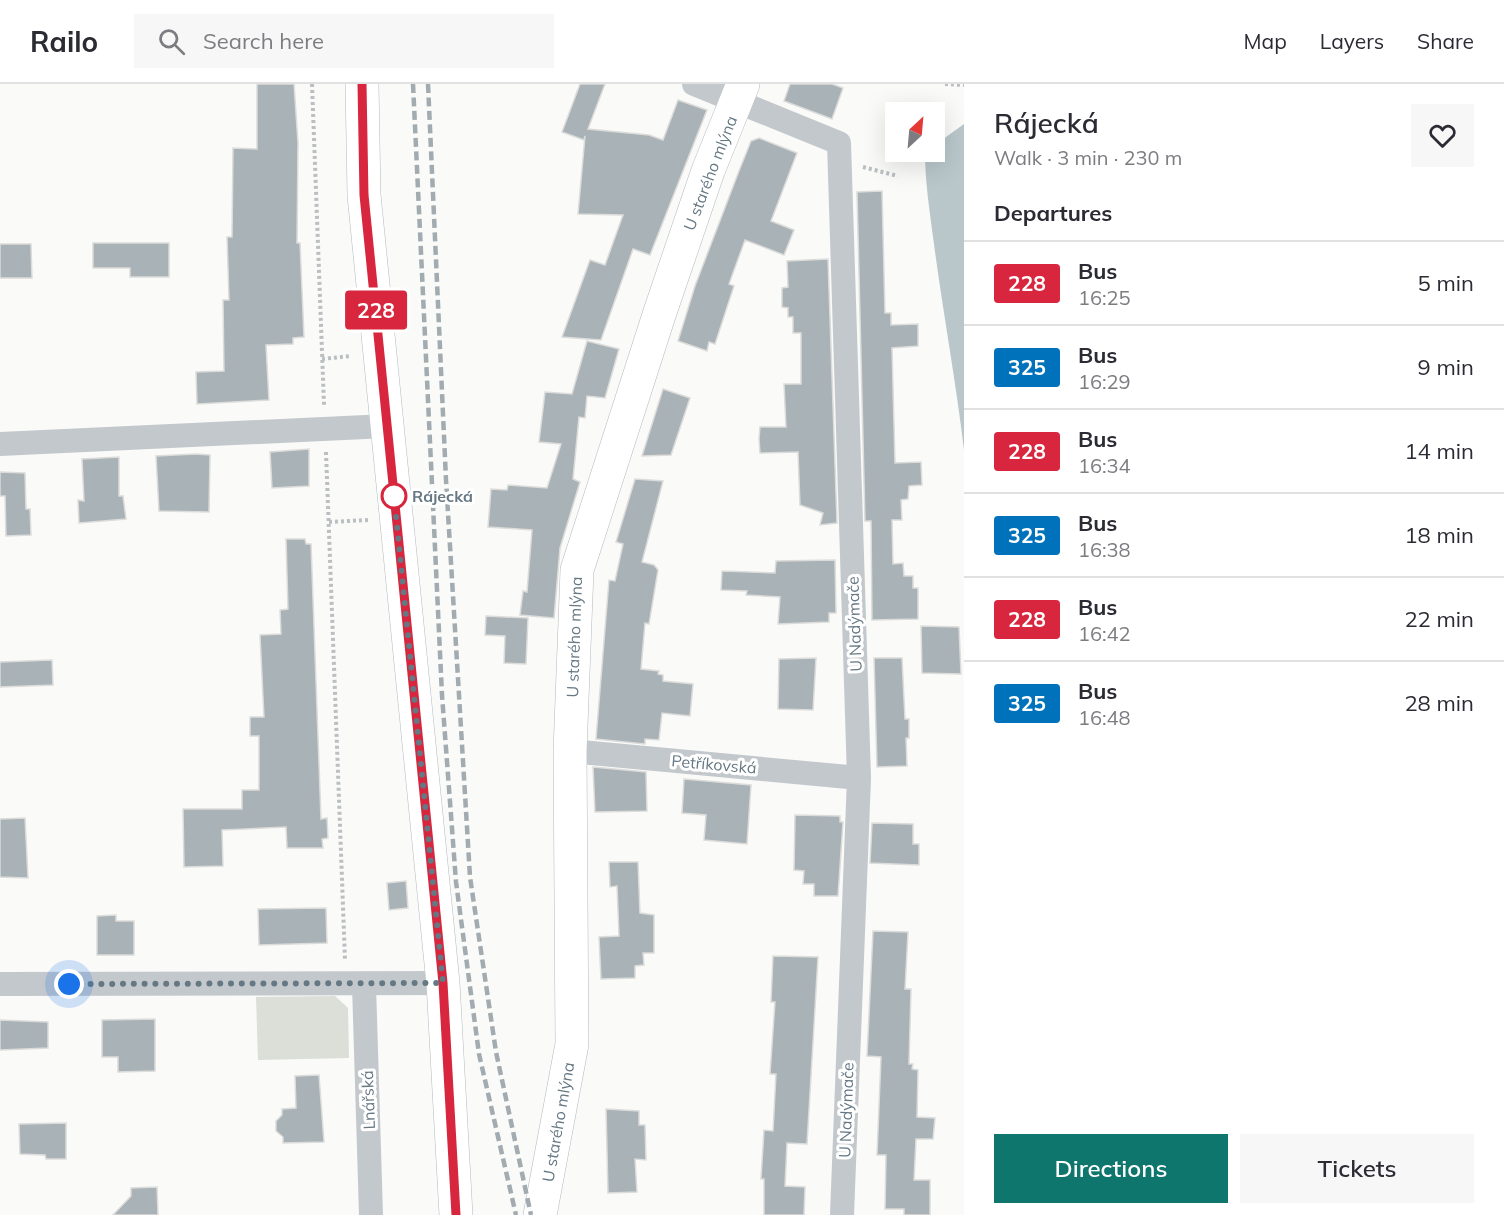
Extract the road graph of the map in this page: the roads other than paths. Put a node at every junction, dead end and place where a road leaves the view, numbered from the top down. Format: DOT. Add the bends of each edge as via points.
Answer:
graph roads {
  1 [pos="362,84"];
  2 [pos="694,84"];
  3 [pos="741,92"];
  4 [pos="387,426"];
  5 [pos="0,444"];
  6 [pos="570,751"];
  7 [pos="859,778"];
  8 [pos="443,983"];
  9 [pos="0,984"];
  10 [pos="355,985"];
  11 [pos="371,1215"];
  12 [pos="456,1215"];
  13 [pos="540,1215"];
  14 [pos="842,1215"];
  1 -- 4 [label="street" via="364,195"];
  2 -- 3 [label="street"];
  3 -- 6 [label="street, U starého mlýna" via="708,171 577,570"];
  3 -- 7 [label="street, U Nadýmače" via="838,143"];
  4 -- 5 [label="street"];
  4 -- 8 [label="street"];
  6 -- 7 [label="street, Petříkovská"];
  6 -- 13 [label="street, U starého mlýna" via="572,1044"];
  7 -- 14 [label="street, U Nadýmače"];
  8 -- 10 [label="street"];
  8 -- 12 [label="street"];
  9 -- 10 [label="street"];
  10 -- 11 [label="street, Lnářská"];
}
